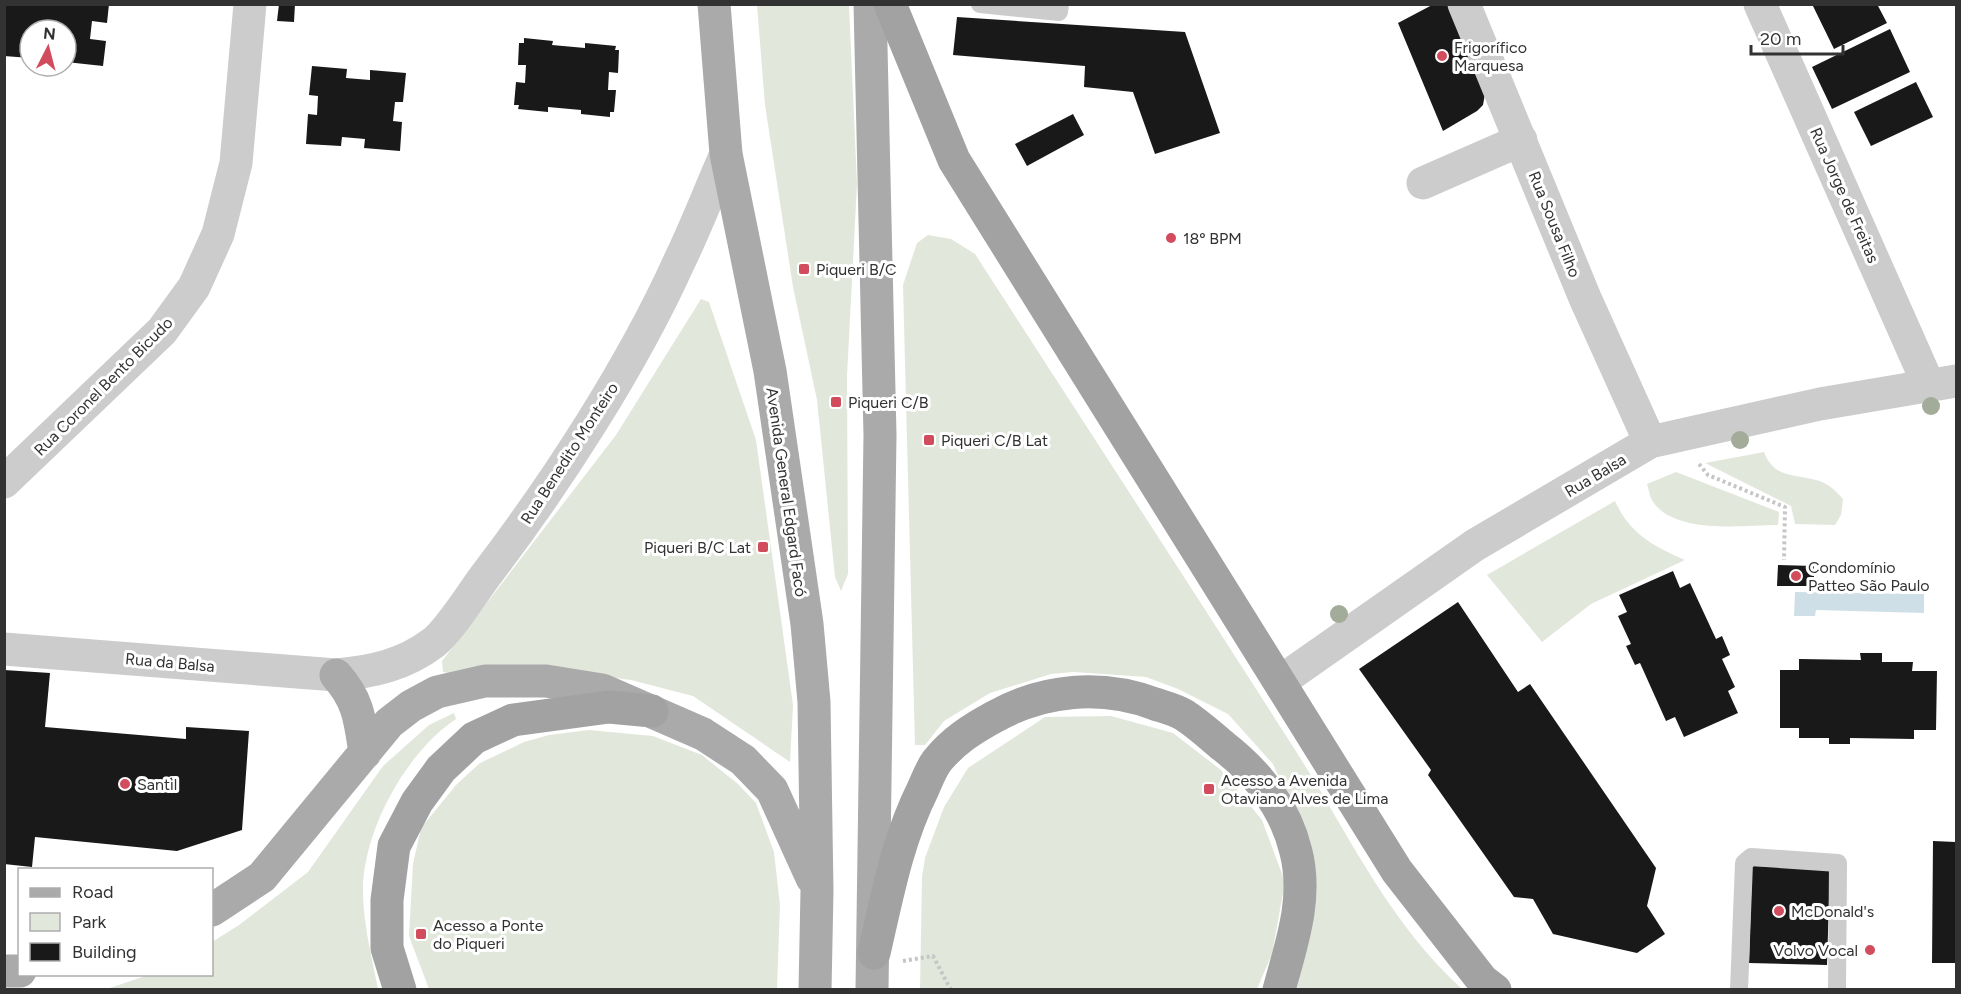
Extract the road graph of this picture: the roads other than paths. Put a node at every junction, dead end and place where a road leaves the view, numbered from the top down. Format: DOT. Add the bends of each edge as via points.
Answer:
graph roads {
  1 [pos="250,4"];
  2 [pos="714,4"];
  3 [pos="870,4"];
  4 [pos="890,4"];
  5 [pos="980,4"];
  6 [pos="1060,4"];
  7 [pos="1464,4"];
  8 [pos="1760,4"];
  9 [pos="1521,140"];
  10 [pos="726,154"];
  11 [pos="1423,183"];
  12 [pos="1943,384"];
  13 [pos="1650,442"];
  14 [pos="4,482"];
  15 [pos="4,648"];
  16 [pos="336,675"];
  17 [pos="1281,681"];
  18 [pos="652,711"];
  19 [pos="365,753"];
  20 [pos="817,891"];
  21 [pos="213,909"];
  22 [pos="873,976"];
  23 [pos="815,986"];
  24 [pos="400,990"];
  25 [pos="1279,990"];
  26 [pos="1495,990"];
  27 [pos="1739,990"];
  28 [pos="1837,990"];
  1 -- 14 [label="street, Rua Coronel Bento Bicudo" via="236,163 218,234 194,287 162,331"];
  2 -- 10 [label="main road, Avenida General Edgard Facó"];
  3 -- 22 [label="main road" via="880,435"];
  4 -- 17 [label="highway" via="954,160"];
  5 -- 6 [label="lane" via="1059,12"];
  7 -- 9 [label="street, Rua Sousa Filho"];
  8 -- 12 [label="street, Rua Jorge de Freitas"];
  9 -- 11 [label="street"];
  9 -- 13 [label="street, Rua Sousa Filho" via="1585,298"];
  10 -- 16 [label="street, Rua Benedito Monteiro" via="679,263 634,351 504,551 435,641 412,658 380,669"];
  10 -- 20 [label="main road, Avenida General Edgard Facó" via="770,371 807,624 814,702"];
  12 -- 13 [label="street, Rua Balsa" via="1820,404"];
  13 -- 17 [label="street, Rua Balsa" via="1475,545"];
  15 -- 16 [label="street, Rua da Balsa"];
  16 -- 19 [label="main road" via="358,708"];
  17 -- 26 [label="highway" via="1397,872 1482,980"];
  18 -- 19 [label="main road" via="602,690 546,681 485,681 437,692 411,706 389,723"];
  18 -- 20 [label="main road" via="703,734 733,753 772,789"];
  18 -- 24 [label="highway" via="609,707 513,720 474,738 441,769 417,802 394,846 387,900 387,948"];
  19 -- 21 [label="main road" via="262,877"];
  20 -- 23 [label="main road, Avenida General Edgard Facó"];
  22 -- 25 [label="highway" via="895,860 912,811 936,762 964,733 1005,710 1075,690 1112,692 1184,714 1264,785 1284,819 1296,852 1301,886 1295,930"];
  27 -- 28 [label="lane" via="1744,863 1751,857 1838,863"];
}
